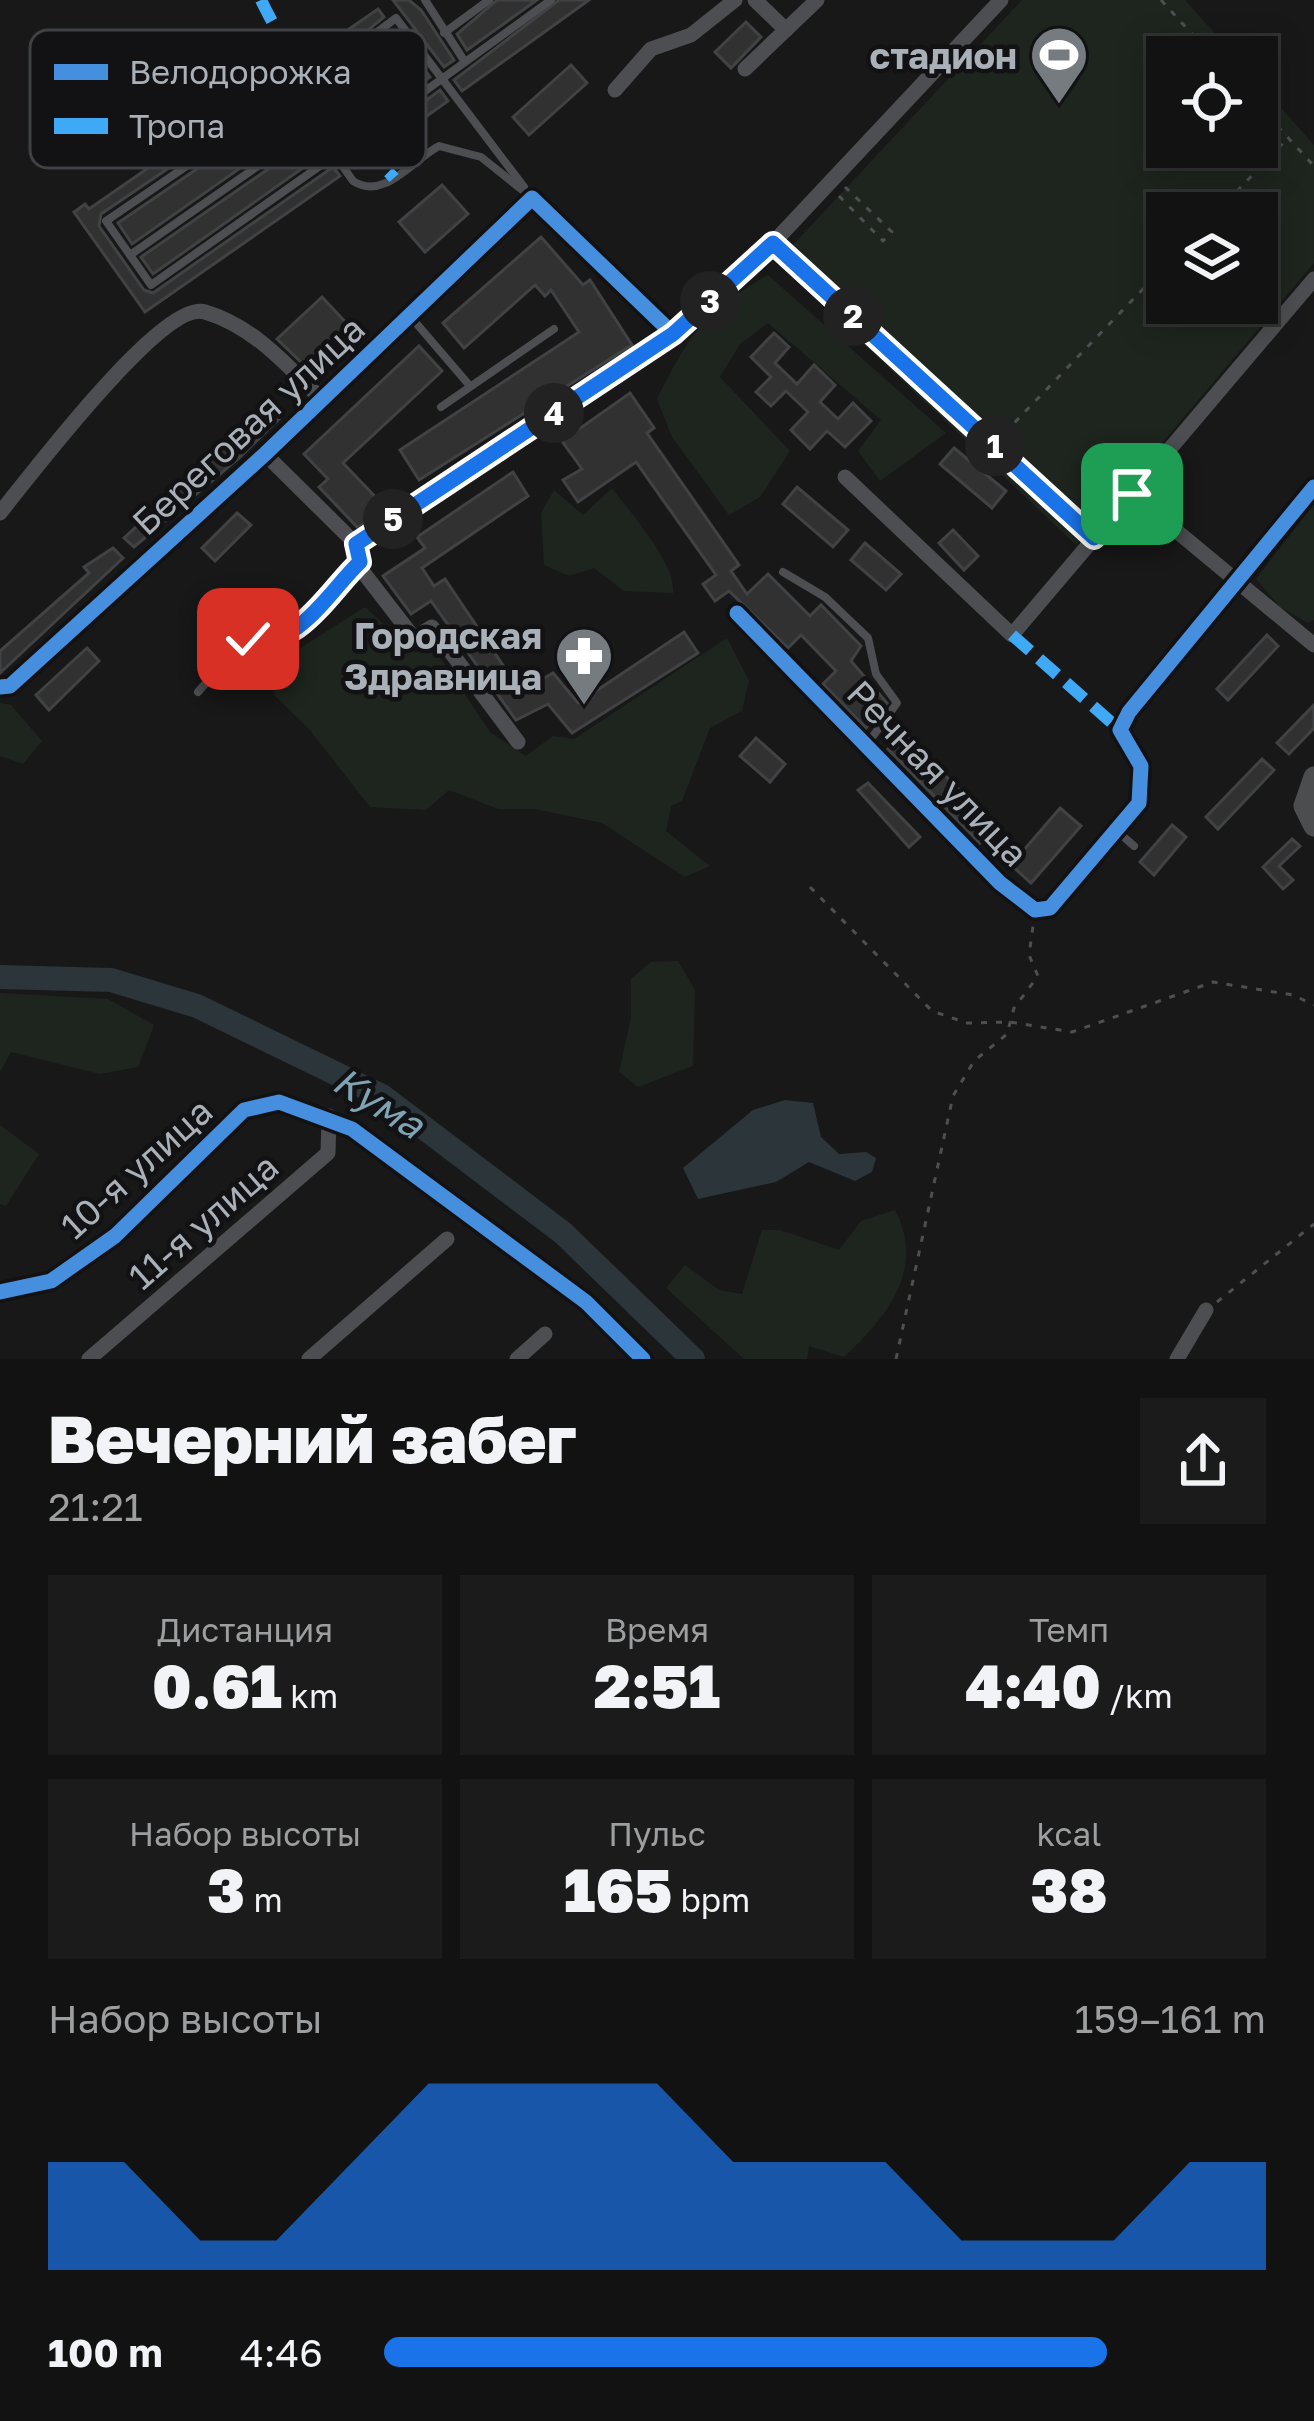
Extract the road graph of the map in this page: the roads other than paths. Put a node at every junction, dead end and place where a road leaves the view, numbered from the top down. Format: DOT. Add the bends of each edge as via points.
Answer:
graph roads {
  1 [pos="424,0"];
  2 [pos="489,0"];
  3 [pos="551,0"];
  4 [pos="735,0"];
  5 [pos="755,0"];
  6 [pos="817,0"];
  7 [pos="1001,0"];
  8 [pos="380,30"];
  9 [pos="405,30"];
  10 [pos="786,30"];
  11 [pos="444,33"];
  12 [pos="426,57"];
  13 [pos="465,62"];
  14 [pos="745,69"];
  15 [pos="442,79"];
  16 [pos="426,90"];
  17 [pos="616,90"];
  18 [pos="426,155"];
  19 [pos="184,168"];
  20 [pos="255,168"];
  21 [pos="317,168"];
  22 [pos="345,168"];
  23 [pos="408,168"];
  24 [pos="532,198"];
  25 [pos="130,255"];
  26 [pos="1314,279"];
  27 [pos="409,315"];
  28 [pos="554,329"];
  29 [pos="673,334"];
  30 [pos="470,386"];
  31 [pos="321,399"];
  32 [pos="441,407"];
  33 [pos="265,454"];
  34 [pos="845,477"];
  35 [pos="1314,488"];
  36 [pos="1132,494"];
  37 [pos="0,513"];
  38 [pos="356,544"];
  39 [pos="360,562"];
  40 [pos="783,572"];
  41 [pos="1239,582"];
  42 [pos="737,613"];
  43 [pos="1314,645"];
  44 [pos="0,687"];
  45 [pos="198,692"];
  46 [pos="518,742"];
  47 [pos="868,743"];
  48 [pos="1314,777"];
  49 [pos="1313,825"];
  50 [pos="1117,831"];
  51 [pos="1134,846"];
  52 [pos="329,1116"];
  53 [pos="447,1239"];
  54 [pos="0,1292"];
  55 [pos="1206,1310"];
  56 [pos="545,1334"];
  57 [pos="89,1359"];
  58 [pos="309,1359"];
  59 [pos="517,1359"];
  60 [pos="643,1359"];
  61 [pos="1177,1359"];
  1 -- 11 [label="lane"];
  2 -- 11 [label="lane"];
  3 -- 13 [label="lane"];
  4 -- 17 [label="street" via="691,35 651,49"];
  5 -- 10 [label="street"];
  6 -- 10 [label="street"];
  7 -- 29 [label="street" via="773,243"];
  8 -- 9 [label="lane" via="396,18"];
  10 -- 14 [label="street"];
  11 -- 13 [label="lane"];
  12 -- 15 [label="lane"];
  13 -- 15 [label="lane"];
  15 -- 16 [label="lane"];
  15 -- 24 [label="lane"];
  18 -- 24 [label="lane" via="439,146 481,157"];
  19 -- 25 [label="lane" via="106,221"];
  20 -- 25 [label="lane"];
  21 -- 25 [label="lane" via="151,285"];
  22 -- 23 [label="lane" via="365,189"];
  24 -- 27 [label="street, Береговая улица"];
  24 -- 29 [label="street"];
  26 -- 36 [label="street"];
  27 -- 30 [label="lane"];
  27 -- 31 [label="street, Береговая улица"];
  28 -- 30 [label="lane"];
  29 -- 38 [label="street"];
  30 -- 32 [label="lane"];
  31 -- 33 [label="street, Береговая улица"];
  31 -- 37 [label="street" via="261,339 202,310 183,313 116,376"];
  33 -- 38 [label="street"];
  33 -- 44 [label="street, Береговая улица"];
  34 -- 36 [label="street" via="1012,635"];
  35 -- 41 [label="street"];
  36 -- 41 [label="street"];
  38 -- 39 [label="street"];
  39 -- 45 [label="lane" via="302,626 240,644"];
  39 -- 46 [label="street" via="414,638 432,627"];
  40 -- 47 [label="lane" via="825,597 868,638 876,674 897,703"];
  41 -- 43 [label="street"];
  41 -- 50 [label="street, Речная улица" via="1154,677 1120,730 1143,783"];
  42 -- 47 [label="street, Речная улица"];
  47 -- 50 [label="street, Речная улица" via="1035,910 1050,908"];
  48 -- 49 [label="street" via="1304,806"];
  50 -- 51 [label="lane"];
  52 -- 54 [label="street, 10-я улица" via="279,1102 244,1110 116,1236 51,1280"];
  52 -- 57 [label="street, 11-я улица" via="328,1153"];
  52 -- 60 [label="street" via="586,1302"];
  53 -- 58 [label="street"];
  55 -- 61 [label="street"];
  56 -- 59 [label="street"];
}
